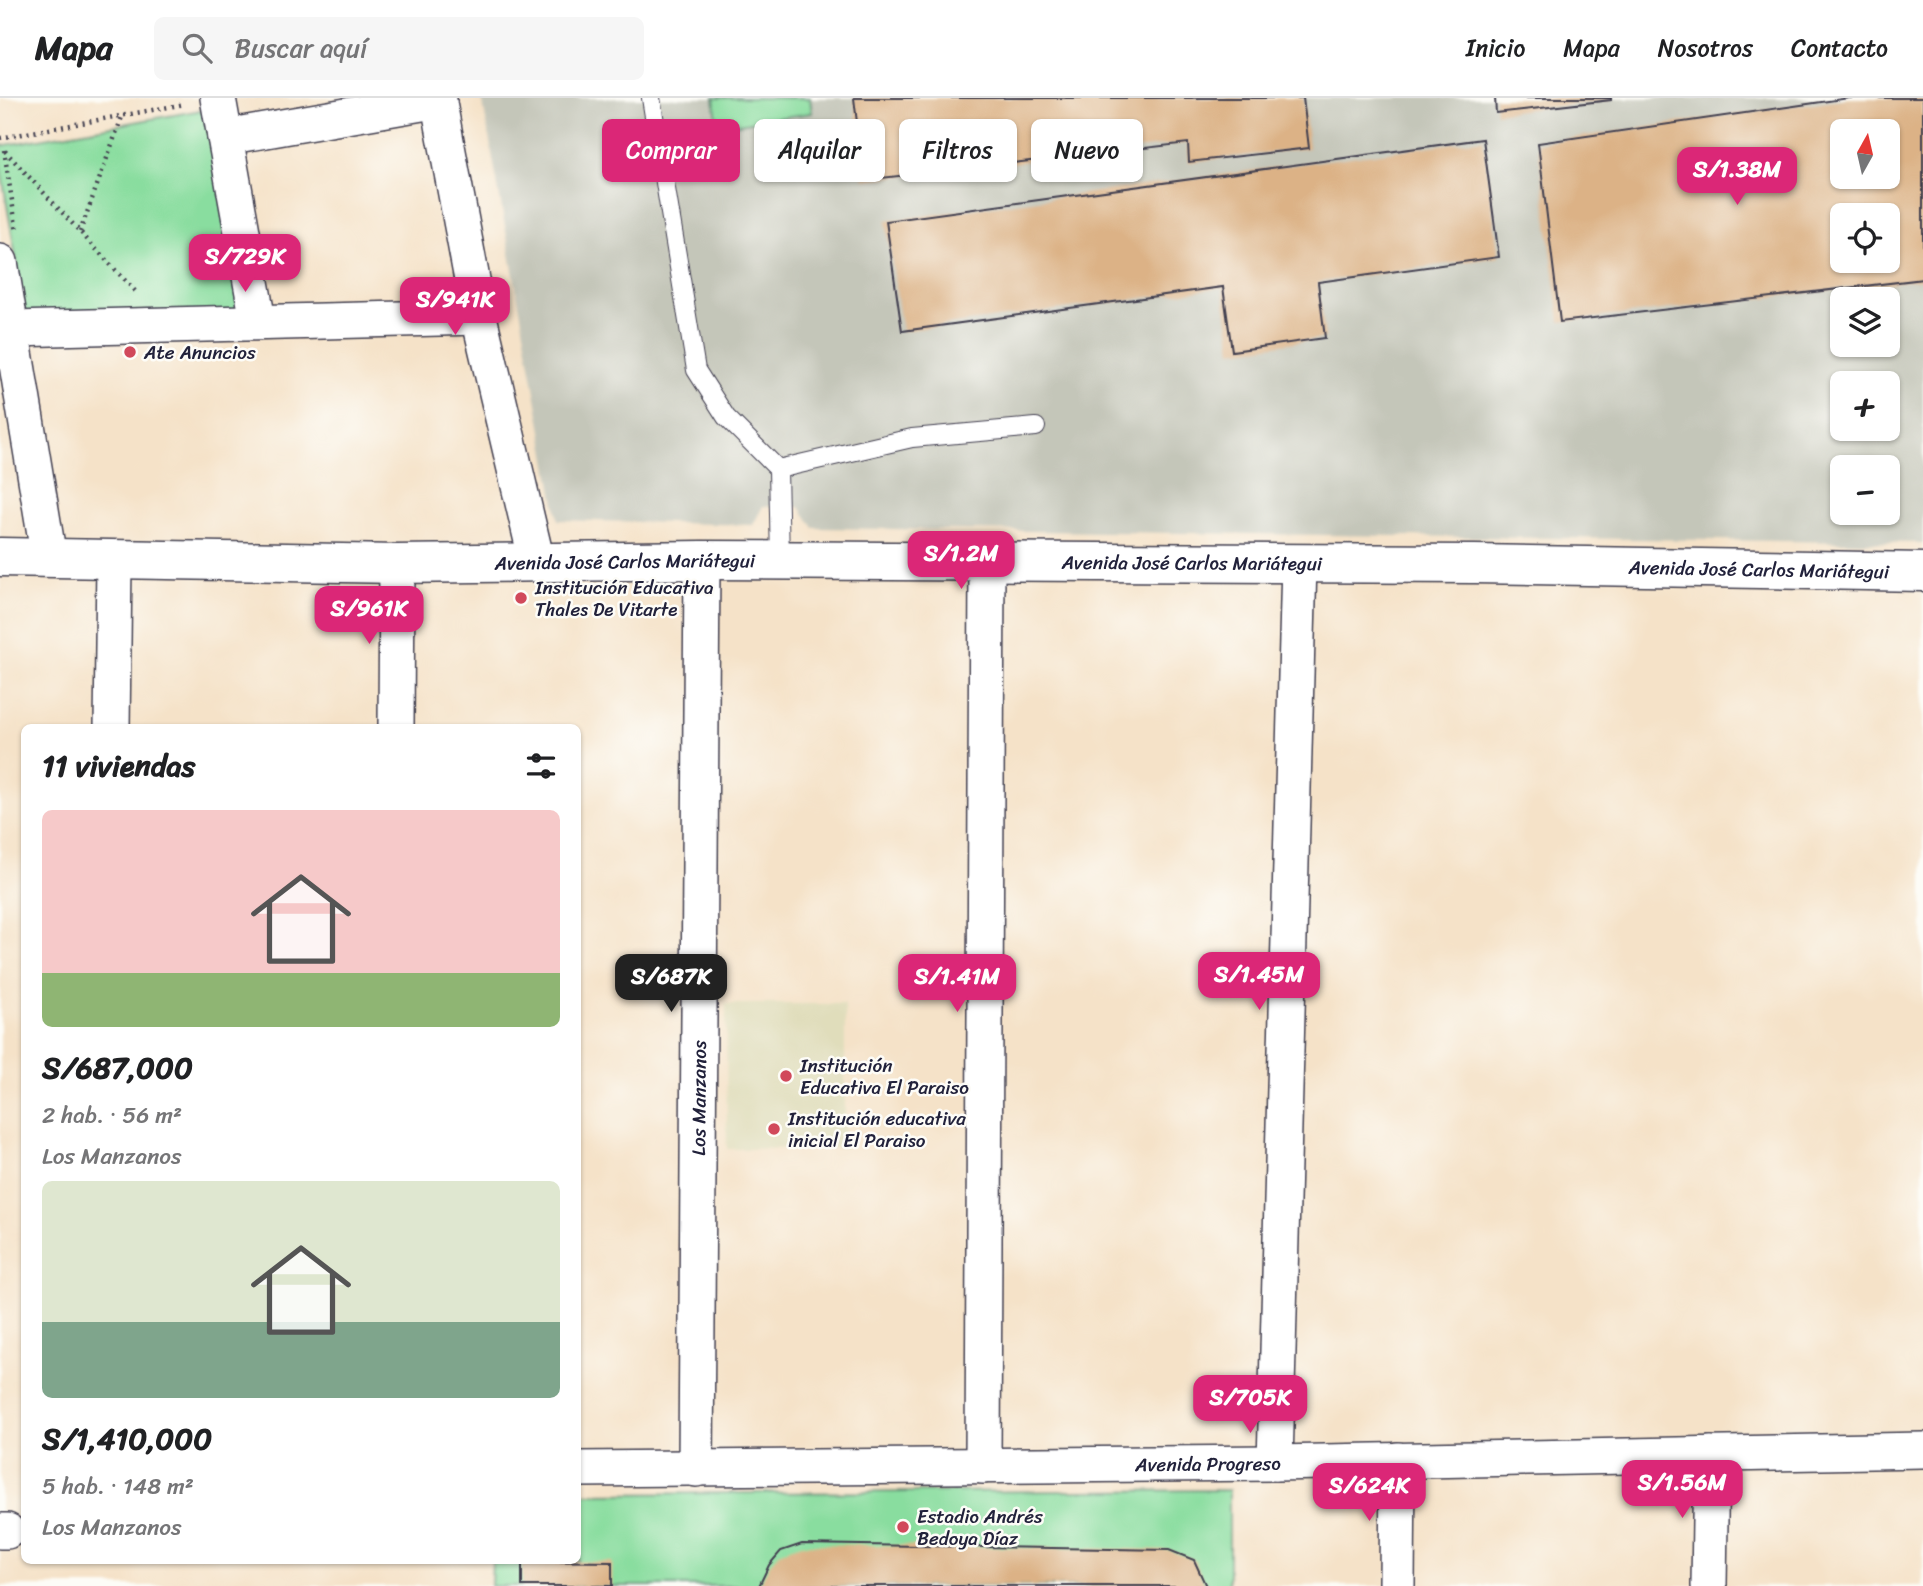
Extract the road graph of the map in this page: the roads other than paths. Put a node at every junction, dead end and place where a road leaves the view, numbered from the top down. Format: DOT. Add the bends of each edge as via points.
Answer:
graph roads {
  1 [pos="651,98"];
  2 [pos="438,99"];
  3 [pos="204,101"];
  4 [pos="225,136"];
  5 [pos="9,252"];
  6 [pos="480,317"];
  7 [pos="258,321"];
  8 [pos="13,329"];
  9 [pos="1036,427"];
  10 [pos="778,469"];
  11 [pos="0,557"];
  12 [pos="49,558"];
  13 [pos="702,559"];
  14 [pos="780,560"];
  15 [pos="988,561"];
  16 [pos="114,562"];
  17 [pos="537,562"];
  18 [pos="1299,563"];
  19 [pos="397,564"];
  20 [pos="1923,572"];
  21 [pos="112,724"];
  22 [pos="396,724"];
  23 [pos="1923,1450"];
  24 [pos="1711,1454"];
  25 [pos="1398,1460"];
  26 [pos="1275,1463"];
  27 [pos="983,1466"];
  28 [pos="581,1469"];
  29 [pos="696,1469"];
  30 [pos="1396,1586"];
  31 [pos="1709,1586"];
  1 -- 10 [label="lane" via="696,370 726,417"];
  2 -- 4 [label="street"];
  2 -- 6 [label="street"];
  3 -- 4 [label="street"];
  4 -- 7 [label="street"];
  5 -- 8 [label="street"];
  6 -- 7 [label="street"];
  6 -- 17 [label="street"];
  7 -- 8 [label="street"];
  8 -- 12 [label="street"];
  9 -- 10 [label="lane" via="912,438"];
  10 -- 14 [label="lane"];
  11 -- 12 [label="street, Avenida José Carlos Mariátegui"];
  12 -- 16 [label="street, Avenida José Carlos Mariátegui"];
  13 -- 14 [label="street, Avenida José Carlos Mariátegui"];
  13 -- 17 [label="street, Avenida José Carlos Mariátegui"];
  13 -- 29 [label="street, Los Manzanos"];
  14 -- 15 [label="street, Avenida José Carlos Mariátegui"];
  15 -- 18 [label="street, Avenida José Carlos Mariátegui"];
  15 -- 27 [label="street"];
  16 -- 19 [label="street, Avenida José Carlos Mariátegui"];
  16 -- 21 [label="street"];
  17 -- 19 [label="street, Avenida José Carlos Mariátegui"];
  18 -- 20 [label="street, Avenida José Carlos Mariátegui"];
  18 -- 26 [label="street"];
  19 -- 22 [label="street"];
  23 -- 24 [label="street, Avenida Progreso"];
  24 -- 25 [label="street, Avenida Progreso"];
  24 -- 31 [label="street"];
  25 -- 26 [label="street, Avenida Progreso"];
  25 -- 30 [label="street"];
  26 -- 27 [label="street, Avenida Progreso"];
  27 -- 29 [label="street, Avenida Progreso"];
  28 -- 29 [label="street, Avenida Progreso"];
}
